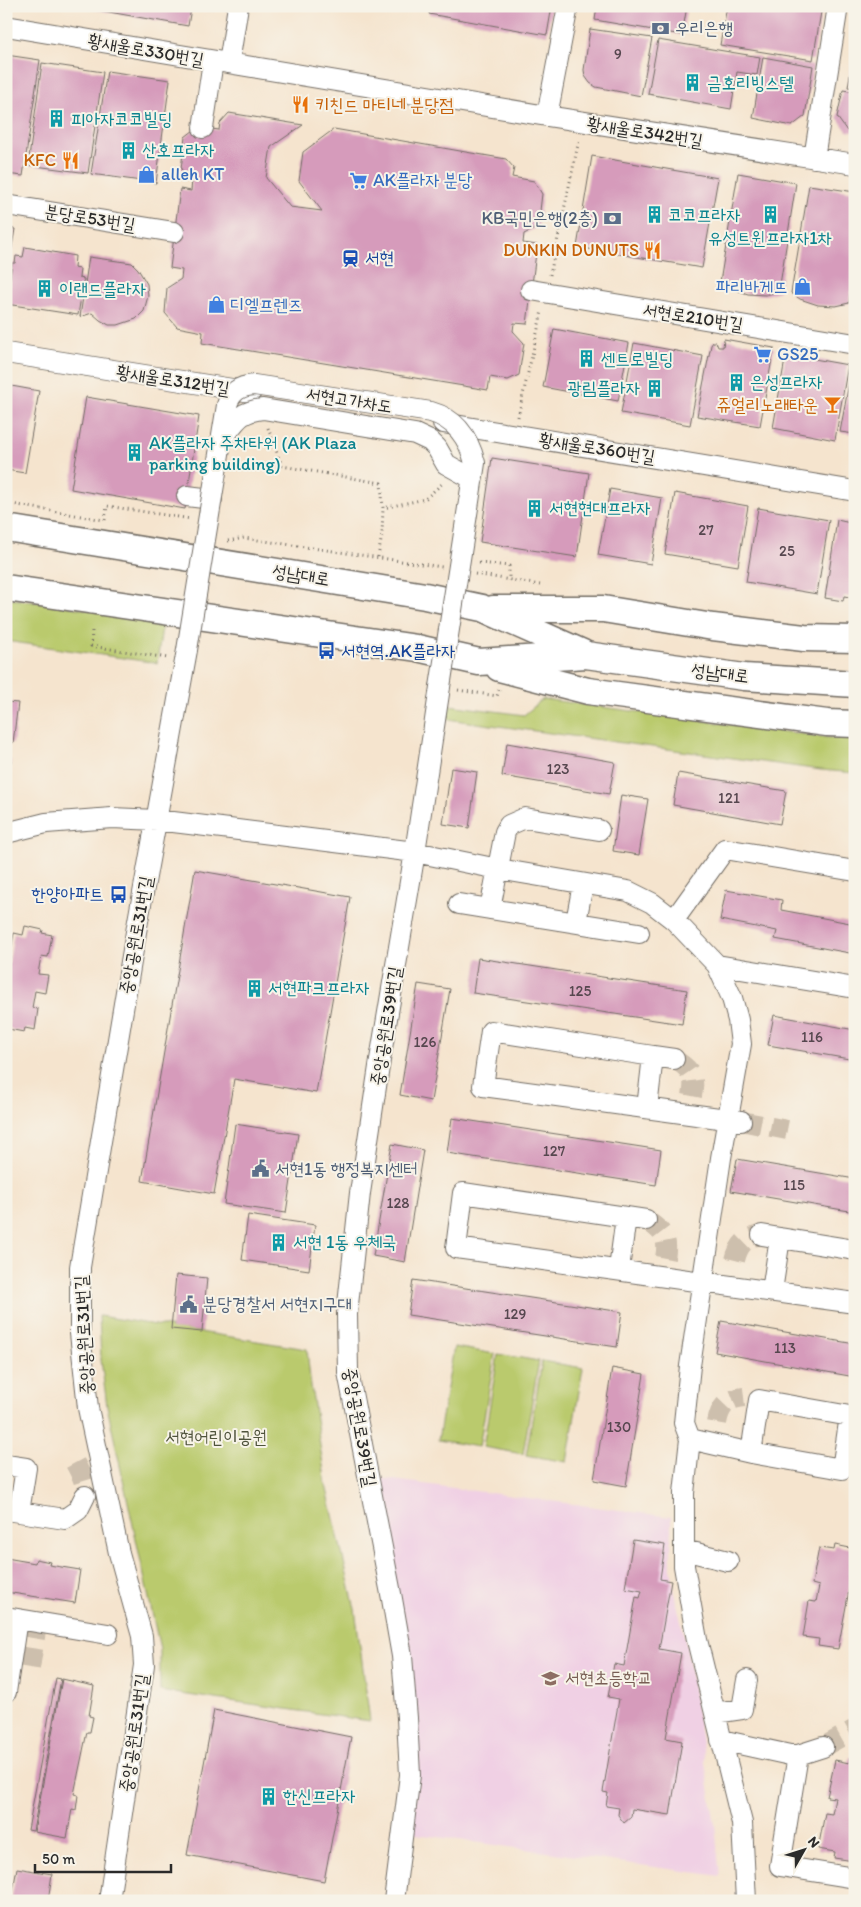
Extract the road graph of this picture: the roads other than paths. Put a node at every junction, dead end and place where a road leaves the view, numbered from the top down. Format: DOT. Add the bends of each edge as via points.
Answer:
graph roads {
  1 [pos="238,6"];
  2 [pos="568,6"];
  3 [pos="838,6"];
  4 [pos="6,26"];
  5 [pos="221,62"];
  6 [pos="547,116"];
  7 [pos="203,128"];
  8 [pos="814,158"];
  9 [pos="855,164"];
  10 [pos="6,205"];
  11 [pos="174,232"];
  12 [pos="531,290"];
  13 [pos="855,344"];
  14 [pos="6,353"];
  15 [pos="339,406"];
  16 [pos="221,442"];
  17 [pos="473,479"];
  18 [pos="855,490"];
  19 [pos="187,496"];
  20 [pos="212,499"];
  21 [pos="6,528"];
  22 [pos="6,588"];
  23 [pos="453,602"];
  24 [pos="482,608"];
  25 [pos="855,639"];
  26 [pos="179,654"];
  27 [pos="586,655"];
  28 [pos="479,662"];
  29 [pos="855,684"];
  30 [pos="447,688"];
  31 [pos="855,724"];
  32 [pos="157,820"];
  33 [pos="599,830"];
  34 [pos="6,834"];
  35 [pos="415,852"];
  36 [pos="498,869"];
  37 [pos="855,871"];
  38 [pos="583,884"];
  39 [pos="459,904"];
  40 [pos="490,909"];
  41 [pos="674,920"];
  42 [pos="576,922"];
  43 [pos="639,933"];
  44 [pos="717,964"];
  45 [pos="855,988"];
  46 [pos="653,1056"];
  47 [pos="674,1059"];
  48 [pos="647,1108"];
  49 [pos="735,1120"];
  50 [pos="626,1217"];
  51 [pos="646,1220"];
  52 [pos="855,1250"];
  53 [pos="619,1269"];
  54 [pos="703,1280"];
  55 [pos="772,1291"];
  56 [pos="855,1303"];
  57 [pos="690,1439"];
  58 [pos="751,1453"];
  59 [pos="6,1465"];
  60 [pos="85,1496"];
  61 [pos="12,1511"];
  62 [pos="684,1550"];
  63 [pos="728,1561"];
  64 [pos="12,1618"];
  65 [pos="108,1634"];
  66 [pos="7,1679"];
  67 [pos="747,1680"];
  68 [pos="715,1713"];
  69 [pos="721,1740"];
  70 [pos="823,1747"];
  71 [pos="798,1755"];
  72 [pos="855,1878"];
  73 [pos="109,1901"];
  74 [pos="394,1901"];
  75 [pos="746,1901"];
  1 -- 5 [label="street, 황새울로330번길"];
  2 -- 6 [label="street"];
  3 -- 8 [label="street"];
  4 -- 5 [label="street, 황새울로330번길"];
  5 -- 6 [label="street, 황새울로342번길"];
  5 -- 7 [label="street"];
  6 -- 8 [label="street, 황새울로342번길"];
  8 -- 9 [label="street, 황새울로342번길"];
  10 -- 11 [label="street, 분당로53번길"];
  12 -- 13 [label="street, 서현로210번길"];
  14 -- 15 [label="street, 황새울로312번길"];
  15 -- 18 [label="street, 황새울로360번길"];
  16 -- 17 [label="street, bridge" via="242,414 263,409 415,434 430,441 446,464"];
  16 -- 17 [label="street, 서현고가차도, bridge" via="229,399 240,388 254,385 439,414 456,426 471,448 475,463"];
  16 -- 20 [label="street, 서현고가차도, bridge"];
  17 -- 23 [label="street, 서현고가차도, bridge"];
  19 -- 20 [label="street"];
  20 -- 26 [label="street, 서현고가차도, bridge"];
  21 -- 23 [label="main road, 성남대로"];
  22 -- 28 [label="main road, 성남대로" via="417,648"];
  23 -- 24 [label="main road, 성남대로"];
  23 -- 30 [label="street, 서현고가차도, bridge"];
  24 -- 25 [label="main road" via="603,609 804,638"];
  24 -- 27 [label="main road, 성남대로"];
  26 -- 32 [label="street, 중앙공원로31번길"];
  27 -- 28 [label="main road, 성남대로"];
  27 -- 29 [label="main road, 성남대로" via="744,678"];
  28 -- 31 [label="main road" via="588,691"];
  30 -- 35 [label="street, 중앙공원로39번길"];
  32 -- 34 [label="street" via="112,818 46,823"];
  32 -- 35 [label="street"];
  32 -- 73 [label="street, 중앙공원로31번길" via="80,1267 80,1333 88,1408 117,1544 142,1636 144,1665"];
  33 -- 36 [label="street" via="525,818 516,821 505,832"];
  35 -- 36 [label="street"];
  35 -- 74 [label="street, 중앙공원로39번길" via="360,1193 347,1314 348,1372 402,1656 407,1718 410,1775"];
  36 -- 38 [label="street"];
  36 -- 40 [label="street"];
  37 -- 41 [label="street" via="724,849"];
  38 -- 41 [label="street" via="628,892 652,903"];
  38 -- 42 [label="street"];
  39 -- 40 [label="street"];
  40 -- 42 [label="street"];
  41 -- 44 [label="street"];
  42 -- 43 [label="street"];
  44 -- 45 [label="street"];
  44 -- 49 [label="street" via="732,998 741,1044"];
  46 -- 47 [label="street"];
  46 -- 48 [label="street"];
  46 -- 48 [label="street" via="491,1032 483,1086"];
  48 -- 49 [label="street"];
  49 -- 54 [label="street"];
  50 -- 51 [label="street"];
  50 -- 53 [label="street"];
  50 -- 53 [label="street" via="463,1193 456,1248"];
  52 -- 55 [label="street" via="771,1236"];
  53 -- 54 [label="street"];
  54 -- 55 [label="street"];
  54 -- 57 [label="street" via="684,1423"];
  55 -- 56 [label="street"];
  57 -- 58 [label="street"];
  57 -- 62 [label="street" via="684,1493"];
  58 -- 58 [label="street" via="842,1469 850,1416 752,1399"];
  59 -- 61 [label="street" via="26,1468"];
  60 -- 61 [label="street" via="78,1510 65,1519"];
  62 -- 63 [label="street"];
  62 -- 68 [label="street" via="690,1604"];
  64 -- 65 [label="street" via="37,1627"];
  64 -- 66 [label="street"];
  67 -- 68 [label="street" via="742,1709"];
  68 -- 69 [label="street"];
  69 -- 71 [label="street"];
  69 -- 75 [label="street" via="742,1823"];
  70 -- 71 [label="street"];
  71 -- 72 [label="street" via="780,1866"];
}
